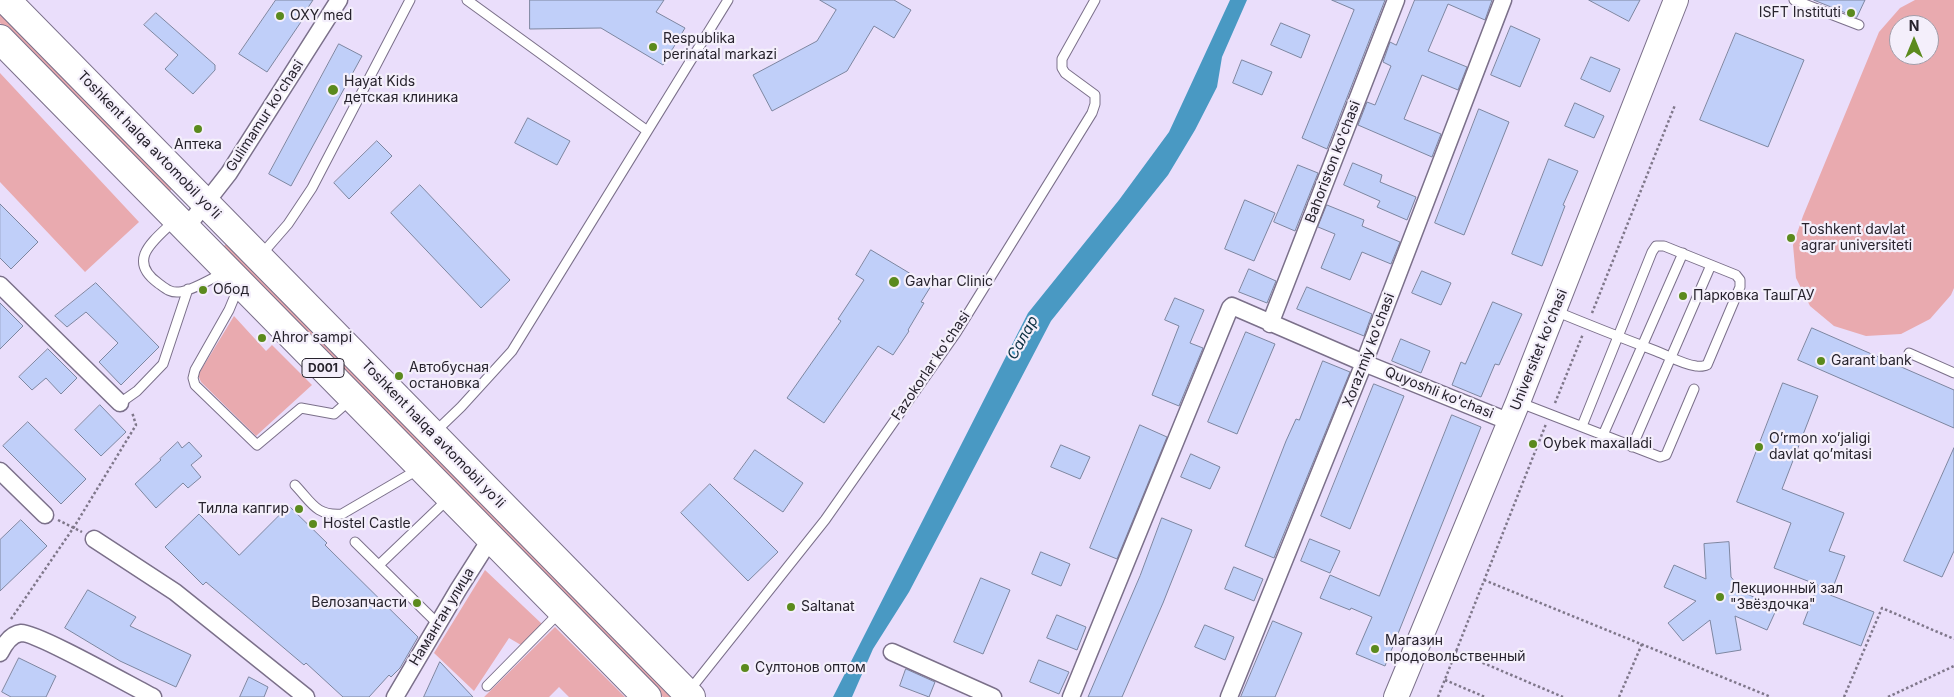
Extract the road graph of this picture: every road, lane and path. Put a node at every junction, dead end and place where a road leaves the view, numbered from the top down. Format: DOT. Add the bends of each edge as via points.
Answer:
graph roads {
  1 [pos="6,0"];
  2 [pos="340,0"];
  3 [pos="410,0"];
  4 [pos="467,0"];
  5 [pos="728,0"];
  6 [pos="1095,0"];
  7 [pos="1396,0"];
  8 [pos="1503,0"];
  9 [pos="1794,0"];
  10 [pos="1672,2"];
  11 [pos="1859,26"];
  12 [pos="0,38"];
  13 [pos="1675,105"];
  14 [pos="646,130"];
  15 [pos="207,204"];
  16 [pos="182,223"];
  17 [pos="1683,253"];
  18 [pos="259,257"];
  19 [pos="1711,265"];
  20 [pos="234,277"];
  21 [pos="0,285"];
  22 [pos="188,289"];
  23 [pos="1555,310"];
  24 [pos="1270,324"];
  25 [pos="1587,324"];
  26 [pos="1618,336"];
  27 [pos="1643,346"];
  28 [pos="1910,353"];
  29 [pos="1671,357"];
  30 [pos="1364,363"];
  31 [pos="1954,373"];
  32 [pos="1694,389"];
  33 [pos="352,398"];
  34 [pos="120,403"];
  35 [pos="1514,412"];
  36 [pos="1551,414"];
  37 [pos="1582,426"];
  38 [pos="433,434"];
  39 [pos="1604,435"];
  40 [pos="1632,447"];
  41 [pos="422,468"];
  42 [pos="0,470"];
  43 [pos="295,485"];
  44 [pos="450,497"];
  45 [pos="45,515"];
  46 [pos="74,527"];
  47 [pos="491,538"];
  48 [pos="94,539"];
  49 [pos="355,542"];
  50 [pos="379,566"];
  51 [pos="1484,580"];
  52 [pos="561,610"];
  53 [pos="10,620"];
  54 [pos="438,624"];
  55 [pos="1954,639"];
  56 [pos="1642,644"];
  57 [pos="1456,651"];
  58 [pos="892,652"];
  59 [pos="0,654"];
  60 [pos="1954,666"];
  61 [pos="1445,680"];
  62 [pos="487,686"];
  63 [pos="689,695"];
  64 [pos="153,697"];
  65 [pos="306,697"];
  66 [pos="395,697"];
  67 [pos="647,697"];
  68 [pos="993,697"];
  69 [pos="1071,697"];
  70 [pos="1229,697"];
  71 [pos="1396,697"];
  72 [pos="1438,697"];
  73 [pos="1484,697"];
  74 [pos="1562,697"];
  75 [pos="1619,697"];
  76 [pos="1771,697"];
  77 [pos="1844,697"];
  78 [pos="1888,697"];
  1 -- 15 [label="highway, Toshkent halqa avtomobil yo'li / D001"];
  2 -- 15 [label="street, Gulimamur ko'chasi"];
  3 -- 18 [label="lane" via="312,188 288,224"];
  4 -- 14 [label="lane"];
  5 -- 14 [label="lane"];
  6 -- 63 [label="lane, Fazokorlar ko'chasi" via="1062,59 1065,73 1095,96 1092,112 956,333 825,520"];
  7 -- 24 [label="street, Bahoriston ko'chasi"];
  8 -- 30 [label="street, Xorazmiy ko'chasi"];
  9 -- 11 [label="lane"];
  10 -- 23 [label="main road, Universitet ko'chasi"];
  12 -- 16 [label="highway, D001"];
  13 -- 25 [label="path"];
  14 -- 38 [label="lane" via="512,351"];
  15 -- 16 [label="street, Gulimamur ko'chasi"];
  15 -- 18 [label="highway, Toshkent halqa avtomobil yo'li / D001"];
  16 -- 20 [label="highway, D001"];
  16 -- 22 [label="lane" via="147,248 143,266 170,292"];
  17 -- 19 [label="lane"];
  17 -- 26 [label="lane" via="1656,246"];
  17 -- 27 [label="lane"];
  18 -- 38 [label="highway, Toshkent halqa avtomobil yo'li / D001"];
  19 -- 29 [label="lane"];
  19 -- 29 [label="lane" via="1736,275 1740,287 1707,365 1694,366"];
  20 -- 22 [label="lane"];
  20 -- 33 [label="highway, D001"];
  20 -- 33 [label="lane" via="229,310 195,370 195,385 257,445 301,408 334,414"];
  21 -- 34 [label="street"];
  22 -- 34 [label="lane" via="163,364 138,391"];
  23 -- 25 [label="lane"];
  23 -- 35 [label="main road, Universitet ko'chasi"];
  24 -- 30 [label="street, Quyoshli ko'chasi"];
  24 -- 69 [label="street, Quyoshli ko'chasi" via="1232,306 1230,308"];
  25 -- 26 [label="lane"];
  25 -- 36 [label="path"];
  26 -- 27 [label="lane"];
  26 -- 37 [label="lane"];
  27 -- 29 [label="lane"];
  27 -- 39 [label="lane"];
  28 -- 31 [label="lane"];
  29 -- 40 [label="lane"];
  30 -- 35 [label="street, Quyoshli ko'chasi"];
  30 -- 70 [label="street, Xorazmiy ko'chasi"];
  32 -- 40 [label="lane" via="1666,455 1654,456"];
  33 -- 41 [label="highway, D001"];
  34 -- 46 [label="path" via="131,411 136,425"];
  35 -- 36 [label="lane"];
  35 -- 71 [label="main road, Universitet ko'chasi"];
  36 -- 37 [label="lane"];
  36 -- 51 [label="path"];
  37 -- 39 [label="lane"];
  38 -- 63 [label="highway, Toshkent halqa avtomobil yo'li / D001"];
  39 -- 40 [label="lane"];
  41 -- 43 [label="lane" via="342,514 328,515 318,510"];
  41 -- 44 [label="highway, D001"];
  42 -- 45 [label="street"];
  44 -- 47 [label="highway, D001"];
  44 -- 50 [label="lane"];
  45 -- 46 [label="path"];
  46 -- 48 [label="path"];
  46 -- 53 [label="path"];
  47 -- 52 [label="highway, D001"];
  47 -- 54 [label="street, Наманган улица"];
  48 -- 65 [label="street" via="175,592"];
  49 -- 50 [label="lane"];
  50 -- 54 [label="lane"];
  51 -- 56 [label="path"];
  51 -- 57 [label="path"];
  52 -- 62 [label="lane"];
  52 -- 67 [label="highway, D001"];
  54 -- 66 [label="street, Наманган улица"];
  55 -- 77 [label="path" via="1882,608"];
  56 -- 75 [label="path"];
  56 -- 76 [label="path"];
  57 -- 61 [label="path"];
  57 -- 74 [label="path"];
  58 -- 68 [label="street"];
  59 -- 64 [label="street" via="15,634 24,633"];
  60 -- 78 [label="path"];
  61 -- 72 [label="path"];
  61 -- 73 [label="path"];
}
